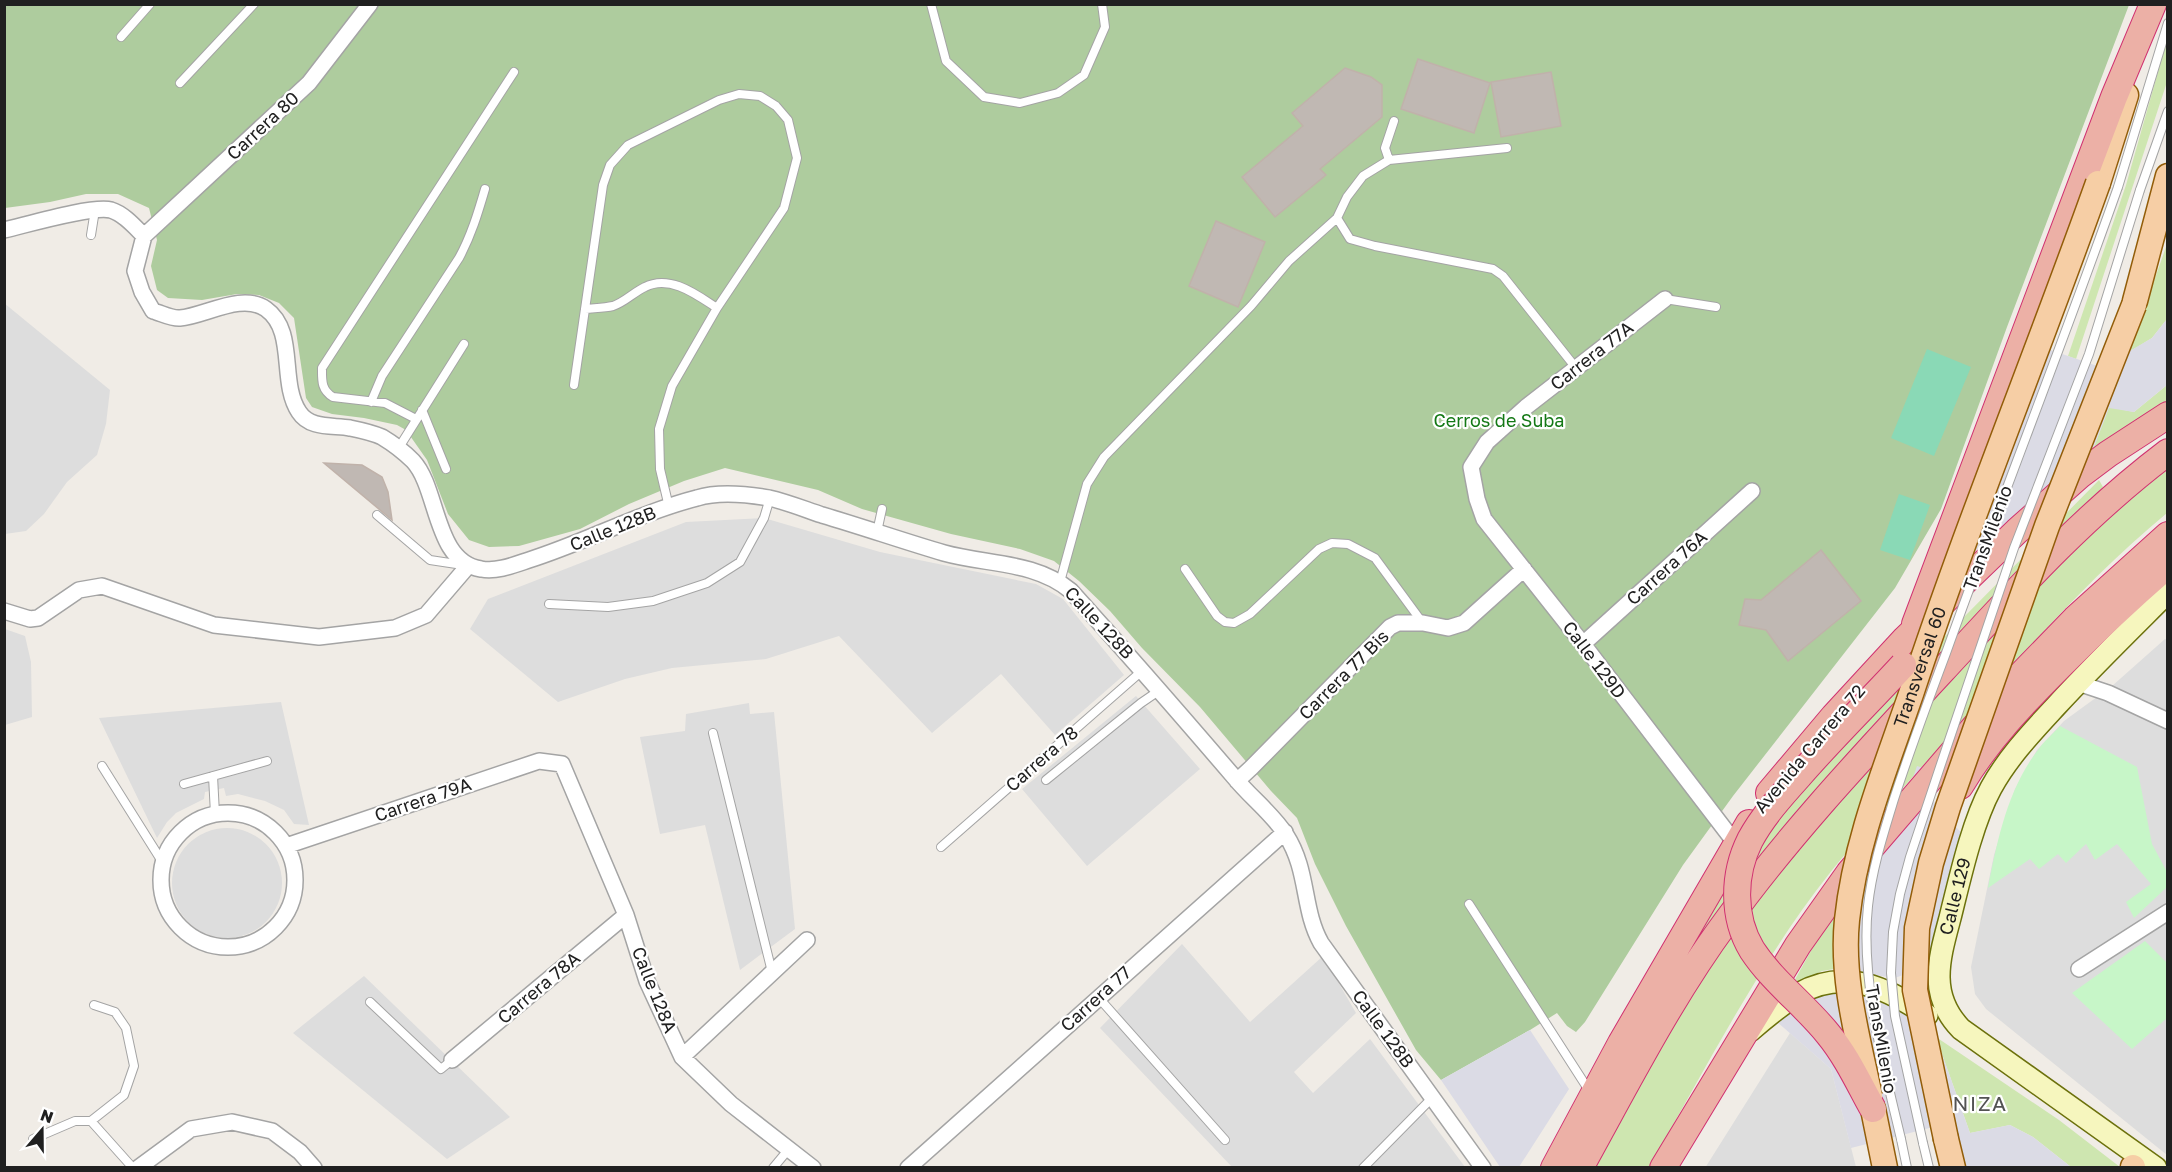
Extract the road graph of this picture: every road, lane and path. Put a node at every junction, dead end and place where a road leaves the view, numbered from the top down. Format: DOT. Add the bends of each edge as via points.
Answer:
graph roads {
  1 [pos="150,4"];
  2 [pos="254,4"];
  3 [pos="370,4"];
  4 [pos="931,4"];
  5 [pos="1102,4"];
  6 [pos="2154,4"];
  7 [pos="2168,23"];
  8 [pos="121,37"];
  9 [pos="514,72"];
  10 [pos="180,83"];
  11 [pos="2168,111"];
  12 [pos="1394,121"];
  13 [pos="1507,148"];
  14 [pos="1389,160"];
  15 [pos="2168,177"];
  16 [pos="2108,185"];
  17 [pos="485,189"];
  18 [pos="95,210"];
  19 [pos="1337,218"];
  20 [pos="2168,229"];
  21 [pos="4,230"];
  22 [pos="91,235"];
  23 [pos="144,236"];
  24 [pos="1665,298"];
  25 [pos="2134,303"];
  26 [pos="1716,307"];
  27 [pos="717,308"];
  28 [pos="585,309"];
  29 [pos="464,344"];
  30 [pos="1576,368"];
  31 [pos="574,385"];
  32 [pos="371,402"];
  33 [pos="422,410"];
  34 [pos="2168,415"];
  35 [pos="416,419"];
  36 [pos="398,449"];
  37 [pos="2168,452"];
  38 [pos="1471,467"];
  39 [pos="446,469"];
  40 [pos="1752,491"];
  41 [pos="770,498"];
  42 [pos="669,507"];
  43 [pos="882,509"];
  44 [pos="377,515"];
  45 [pos="2017,531"];
  46 [pos="877,532"];
  47 [pos="2168,535"];
  48 [pos="468,566"];
  49 [pos="2168,566"];
  50 [pos="1185,569"];
  51 [pos="1524,569"];
  52 [pos="1060,582"];
  53 [pos="2168,592"];
  54 [pos="549,604"];
  55 [pos="4,611"];
  56 [pos="1423,623"];
  57 [pos="1905,639"];
  58 [pos="1583,644"];
  59 [pos="1143,670"];
  60 [pos="2078,683"];
  61 [pos="1160,690"];
  62 [pos="2168,721"];
  63 [pos="713,733"];
  64 [pos="267,761"];
  65 [pos="562,764"];
  66 [pos="102,766"];
  67 [pos="213,776"];
  68 [pos="1046,780"];
  69 [pos="1237,781"];
  70 [pos="184,784"];
  71 [pos="1948,807"];
  72 [pos="215,814"];
  73 [pos="1285,832"];
  74 [pos="1736,844"];
  75 [pos="286,846"];
  76 [pos="941,847"];
  77 [pos="163,863"];
  78 [pos="1469,904"];
  79 [pos="2168,912"];
  80 [pos="626,915"];
  81 [pos="1946,933"];
  82 [pos="807,940"];
  83 [pos="2079,969"];
  84 [pos="772,972"];
  85 [pos="1878,987"];
  86 [pos="1098,997"];
  87 [pos="370,1002"];
  88 [pos="94,1005"];
  89 [pos="1745,1035"];
  90 [pos="682,1057"];
  91 [pos="452,1060"];
  92 [pos="1592,1095"];
  93 [pos="1433,1098"];
  94 [pos="1873,1109"];
  95 [pos="91,1121"];
  96 [pos="33,1139"];
  97 [pos="1225,1140"];
  98 [pos="1935,1141"];
  99 [pos="788,1150"];
  100 [pos="1889,1151"];
  101 [pos="133,1167"];
  102 [pos="138,1167"];
  103 [pos="314,1167"];
  104 [pos="773,1167"];
  105 [pos="813,1167"];
  106 [pos="908,1167"];
  107 [pos="1363,1167"];
  108 [pos="1483,1167"];
  109 [pos="1554,1167"];
  110 [pos="1580,1167"];
  111 [pos="1663,1167"];
  112 [pos="1907,1167"];
  113 [pos="1929,1167"];
  114 [pos="1953,1167"];
  115 [pos="2133,1167"];
  116 [pos="2157,1167"];
  1 -- 8 [label="lane"];
  2 -- 10 [label="lane"];
  3 -- 23 [label="street, Carrera 80" via="309,82"];
  4 -- 5 [label="lane" via="946,61 984,97 1020,103 1058,93 1084,75 1105,27"];
  6 -- 16 [label="main road, Transversal 60"];
  6 -- 57 [label="highway" via="2114,97 1922,609"];
  7 -- 16 [label="lane, TransMilenio"];
  9 -- 32 [label="lane" via="322,368 321,381 326,393"];
  11 -- 98 [label="lane, TransMilenio, bridge" via="2089,354 2014,548 1900,894 1891,973 1895,1016"];
  12 -- 14 [label="lane" via="1385,148"];
  13 -- 14 [label="lane"];
  14 -- 19 [label="lane" via="1363,176 1347,196"];
  15 -- 25 [label="main road"];
  16 -- 94 [label="main road, Transversal 60, bridge" via="1954,567 1859,852 1847,922 1846,960"];
  16 -- 100 [label="lane, TransMilenio, bridge" via="2085,283 1915,738 1876,857 1868,908 1868,953"];
  17 -- 32 [label="lane" via="477,219 459,258 382,376"];
  18 -- 21 [label="street"];
  18 -- 22 [label="lane"];
  18 -- 23 [label="street" via="111,210"];
  19 -- 30 [label="lane" via="1350,239 1492,269 1503,276"];
  19 -- 52 [label="lane" via="1289,261 1251,306 1104,457 1087,484"];
  20 -- 25 [label="main road"];
  23 -- 36 [label="street" via="135,271 153,311 178,319 246,303 264,307 282,328 292,400 300,414 321,426 350,428 381,437"];
  24 -- 26 [label="lane"];
  24 -- 30 [label="street, Carrera 77A"];
  25 -- 71 [label="main road, bridge" via="2046,526"];
  27 -- 28 [label="lane" via="692,292 662,283 647,285 613,306"];
  27 -- 28 [label="lane" via="784,208 796,158 788,120 760,96 739,94 719,100 628,145 610,165 603,185"];
  27 -- 42 [label="lane" via="672,387 659,429 660,469"];
  28 -- 31 [label="lane"];
  29 -- 33 [label="lane"];
  30 -- 38 [label="street, Carrera 77A" via="1487,442"];
  32 -- 35 [label="lane" via="385,403"];
  33 -- 35 [label="lane"];
  33 -- 39 [label="lane"];
  34 -- 45 [label="highway, Avenida Carrera 72" via="2108,454"];
  35 -- 36 [label="lane"];
  36 -- 48 [label="street" via="423,476 436,519 455,555"];
  37 -- 110 [label="highway" via="2061,544 1847,773 1775,857 1694,970"];
  38 -- 51 [label="street, Calle 129D" via="1484,519"];
  40 -- 58 [label="street, Carrera 76A"];
  41 -- 42 [label="street, Calle 128B" via="732,494 699,497"];
  41 -- 46 [label="street, Calle 128B"];
  41 -- 54 [label="lane" via="764,518 740,562 707,583 652,601 608,607"];
  42 -- 48 [label="street, Calle 128B" via="500,569"];
  43 -- 46 [label="lane"];
  44 -- 48 [label="lane" via="430,560"];
  45 -- 57 [label="highway, Avenida Carrera 72"];
  45 -- 94 [label="highway, bridge" via="1903,665 1773,806 1750,841 1739,874 1737,899 1741,923 1752,950 1828,1034"];
  46 -- 52 [label="street, Calle 128B" via="947,554 1023,567"];
  47 -- 89 [label="highway" via="2075,619 1936,770 1849,873 1798,945"];
  48 -- 55 [label="street" via="426,615 395,628 319,637 214,626 102,586 79,590 38,618"];
  49 -- 71 [label="highway, bridge" via="2123,604 2013,713 1982,752"];
  50 -- 56 [label="lane" via="1217,616 1234,623 1250,614 1319,549 1332,543 1348,544 1375,558"];
  51 -- 56 [label="street, Carrera 77 Bis" via="1464,623 1448,628"];
  51 -- 58 [label="street, Calle 129D"];
  52 -- 59 [label="street, Calle 128B"];
  53 -- 60 [label="main road, Calle 129"];
  56 -- 69 [label="street, Carrera 77 Bis" via="1398,623 1390,627"];
  57 -- 74 [label="highway, Avenida Carrera 72" via="1772,789"];
  58 -- 74 [label="street, Calle 129D"];
  59 -- 61 [label="street, Calle 128B"];
  59 -- 76 [label="lane, Carrera 78"];
  60 -- 62 [label="street"];
  60 -- 81 [label="main road, Calle 129" via="2024,740 1990,790"];
  61 -- 68 [label="lane"];
  61 -- 69 [label="street, Calle 128B"];
  63 -- 84 [label="lane"];
  64 -- 67 [label="lane"];
  65 -- 75 [label="street, Carrera 79A" via="540,761"];
  65 -- 80 [label="street, Calle 128A"];
  66 -- 77 [label="lane"];
  67 -- 70 [label="lane"];
  67 -- 72 [label="lane"];
  69 -- 73 [label="street, Calle 128B"];
  71 -- 98 [label="main road, bridge" via="1928,874 1915,957 1915,990"];
  72 -- 75 [label="street" via="236,813 256,819 273,830"];
  72 -- 77 [label="street" via="182,831 170,845"];
  73 -- 86 [label="street, Carrera 77"];
  73 -- 93 [label="street, Calle 128B" via="1302,870 1314,931"];
  74 -- 92 [label="highway, Avenida Carrera 72"];
  75 -- 77 [label="street" via="294,866 295,888 289,909 276,928 237,947 215,946 195,939 177,925 165,906 161,885"];
  78 -- 92 [label="lane"];
  79 -- 83 [label="street"];
  80 -- 90 [label="street, Calle 128A" via="647,981"];
  80 -- 91 [label="street, Carrera 78A"];
  81 -- 85 [label="main road" via="1920,978 1902,987"];
  81 -- 116 [label="main road, Calle 129" via="1938,967 1939,985 1946,1010 1961,1029"];
  82 -- 84 [label="street"];
  84 -- 90 [label="street"];
  85 -- 89 [label="main road" via="1843,982 1815,987 1792,999"];
  85 -- 115 [label="main road" via="1939,1022"];
  86 -- 97 [label="lane"];
  86 -- 106 [label="street, Carrera 77"];
  87 -- 91 [label="lane" via="441,1069"];
  88 -- 95 [label="lane" via="115,1012 126,1028 134,1066 124,1095"];
  89 -- 111 [label="highway"];
  90 -- 99 [label="street, Calle 128A" via="731,1104"];
  92 -- 109 [label="highway, Avenida Carrera 72"];
  93 -- 107 [label="lane"];
  93 -- 108 [label="street, Calle 128B"];
  94 -- 100 [label="main road, Transversal 60"];
  95 -- 96 [label="lane" via="75,1121"];
  95 -- 101 [label="lane"];
  98 -- 113 [label="lane, TransMilenio"];
  98 -- 114 [label="main road"];
  99 -- 104 [label="lane"];
  99 -- 105 [label="street, Calle 128A"];
  100 -- 112 [label="lane, TransMilenio"];
  102 -- 103 [label="street" via="191,1129 232,1122 272,1131"];
}
